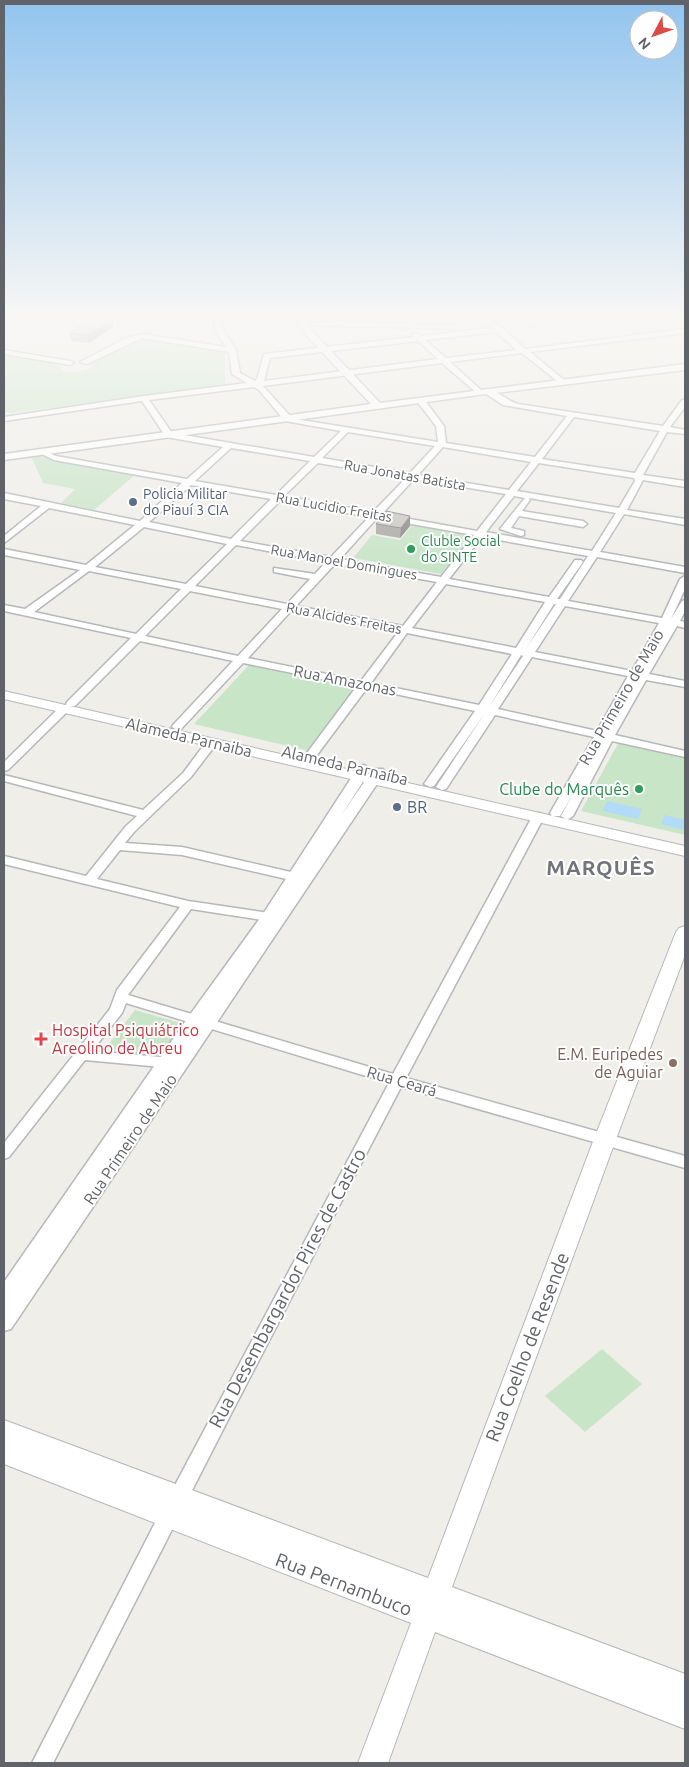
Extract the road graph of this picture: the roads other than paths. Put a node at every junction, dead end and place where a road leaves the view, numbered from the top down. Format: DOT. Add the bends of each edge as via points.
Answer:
graph roads {
  1 [pos="114,402"];
  2 [pos="147,402"];
  3 [pos="275,402"];
  4 [pos="375,402"];
  5 [pos="403,402"];
  6 [pos="422,402"];
  7 [pos="505,402"];
  8 [pos="685,402"];
  9 [pos="378,406"];
  10 [pos="572,416"];
  11 [pos="288,418"];
  12 [pos="4,419"];
  13 [pos="665,429"];
  14 [pos="346,430"];
  15 [pos="685,432"];
  16 [pos="170,435"];
  17 [pos="230,445"];
  18 [pos="441,445"];
  19 [pos="42,452"];
  20 [pos="4,456"];
  21 [pos="317,459"];
  22 [pos="537,460"];
  23 [pos="413,475"];
  24 [pos="638,476"];
  25 [pos="188,482"];
  26 [pos="685,484"];
  27 [pos="510,493"];
  28 [pos="4,496"];
  29 [pos="279,497"];
  30 [pos="526,500"];
  31 [pos="46,506"];
  32 [pos="617,510"];
  33 [pos="517,512"];
  34 [pos="376,515"];
  35 [pos="685,522"];
  36 [pos="142,524"];
  37 [pos="583,524"];
  38 [pos="479,533"];
  39 [pos="4,540"];
  40 [pos="234,542"];
  41 [pos="589,550"];
  42 [pos="4,552"];
  43 [pos="335,560"];
  44 [pos="88,568"];
  45 [pos="277,570"];
  46 [pos="685,570"];
  47 [pos="318,578"];
  48 [pos="444,579"];
  49 [pos="684,584"];
  50 [pos="187,587"];
  51 [pos="557,600"];
  52 [pos="685,603"];
  53 [pos="291,608"];
  54 [pos="5,609"];
  55 [pos="26,613"];
  56 [pos="675,623"];
  57 [pos="404,630"];
  58 [pos="138,637"];
  59 [pos="524,653"];
  60 [pos="240,660"];
  61 [pos="639,675"];
  62 [pos="365,684"];
  63 [pos="685,684"];
  64 [pos="4,688"];
  65 [pos="4,695"];
  66 [pos="67,706"];
  67 [pos="487,710"];
  68 [pos="177,728"];
  69 [pos="604,736"];
  70 [pos="211,743"];
  71 [pos="685,754"];
  72 [pos="310,757"];
  73 [pos="4,768"];
  74 [pos="369,774"];
  75 [pos="4,778"];
  76 [pos="436,785"];
  77 [pos="145,814"];
  78 [pos="561,814"];
  79 [pos="538,817"];
  80 [pos="685,842"];
  81 [pos="116,846"];
  82 [pos="685,851"];
  83 [pos="4,860"];
  84 [pos="295,877"];
  85 [pos="89,881"];
  86 [pos="188,905"];
  87 [pos="269,917"];
  88 [pos="685,932"];
  89 [pos="120,997"];
  90 [pos="202,1022"];
  91 [pos="82,1055"];
  92 [pos="174,1063"];
  93 [pos="396,1080"];
  94 [pos="605,1139"];
  95 [pos="4,1153"];
  96 [pos="685,1162"];
  97 [pos="4,1297"];
  98 [pos="4,1323"];
  99 [pos="4,1431"];
  100 [pos="4,1453"];
  101 [pos="173,1506"];
  102 [pos="431,1605"];
  103 [pos="685,1688"];
  104 [pos="685,1715"];
  105 [pos="42,1763"];
  106 [pos="373,1763"];
  1 -- 12 [label="street"];
  2 -- 16 [label="street"];
  3 -- 11 [label="street"];
  4 -- 9 [label="street"];
  5 -- 9 [label="street"];
  6 -- 18 [label="street" via="443,430"];
  7 -- 10 [label="street"];
  8 -- 13 [label="street"];
  9 -- 11 [label="street"];
  10 -- 13 [label="street"];
  10 -- 22 [label="street"];
  11 -- 14 [label="street" via="297,423"];
  11 -- 16 [label="street"];
  13 -- 15 [label="street"];
  13 -- 24 [label="street"];
  14 -- 18 [label="street"];
  14 -- 21 [label="street"];
  16 -- 17 [label="street, Rua Jonatas Batista"];
  16 -- 19 [label="street"];
  17 -- 21 [label="street, Rua Jonatas Batista"];
  17 -- 25 [label="street"];
  18 -- 22 [label="street"];
  18 -- 23 [label="street"];
  19 -- 20 [label="street"];
  19 -- 25 [label="street, Rua Lucidio Freitas" via="54,458"];
  21 -- 23 [label="street, Rua Jonatas Batista"];
  21 -- 29 [label="street"];
  22 -- 24 [label="street"];
  22 -- 27 [label="street"];
  23 -- 27 [label="street, Rua Jonatas Batista"];
  23 -- 34 [label="street"];
  24 -- 26 [label="street"];
  24 -- 32 [label="street" via="639,481"];
  25 -- 29 [label="street, Rua Lucidio Freitas"];
  25 -- 36 [label="street"];
  27 -- 32 [label="street, Rua Jonatas Batista"];
  27 -- 38 [label="street"];
  28 -- 31 [label="street, Rua Manoel Domingues"];
  29 -- 34 [label="street, Rua Lucidio Freitas"];
  29 -- 40 [label="street"];
  30 -- 33 [label="street"];
  31 -- 36 [label="street, Rua Manoel Domingues"];
  31 -- 39 [label="street"];
  32 -- 35 [label="street, Rua Jonatas Batista"];
  32 -- 41 [label="street"];
  33 -- 37 [label="street"];
  33 -- 41 [label="street" via="505,529"];
  34 -- 38 [label="street, Rua Lucidio Freitas"];
  34 -- 43 [label="street"];
  36 -- 40 [label="street, Rua Manoel Domingues"];
  36 -- 44 [label="street"];
  38 -- 41 [label="street, Rua Lucidio Freitas"];
  38 -- 48 [label="street"];
  40 -- 43 [label="street, Rua Manoel Domingues"];
  40 -- 50 [label="street"];
  41 -- 46 [label="street, Rua Lucidio Freitas"];
  41 -- 51 [label="street"];
  42 -- 44 [label="street, Rua Alcides Freitas"];
  43 -- 47 [label="street"];
  43 -- 48 [label="street, Rua Manoel Domingues"];
  44 -- 50 [label="street, Rua Alcides Freitas"];
  44 -- 55 [label="street"];
  45 -- 47 [label="street"];
  47 -- 53 [label="street"];
  48 -- 51 [label="street, Rua Manoel Domingues"];
  48 -- 57 [label="street"];
  49 -- 56 [label="street, Rua Primeiro de Maio"];
  50 -- 53 [label="street, Rua Alcides Freitas"];
  50 -- 58 [label="street"];
  51 -- 56 [label="street, Rua Manoel Domingues"];
  51 -- 59 [label="street"];
  52 -- 56 [label="street, Rua Primeiro de Maio"];
  53 -- 57 [label="street, Rua Alcides Freitas"];
  53 -- 60 [label="street"];
  54 -- 55 [label="street, Rua Amazonas"];
  55 -- 58 [label="street, Rua Amazonas"];
  56 -- 61 [label="street, Rua Primeiro de Maio"];
  57 -- 59 [label="street, Rua Alcides Freitas"];
  57 -- 62 [label="street"];
  58 -- 60 [label="street, Rua Amazonas"];
  58 -- 66 [label="street"];
  59 -- 61 [label="street, Rua Alcides Freitas"];
  59 -- 67 [label="street"];
  60 -- 62 [label="street, Rua Amazonas"];
  60 -- 68 [label="street"];
  61 -- 63 [label="street, Rua Alcides Freitas"];
  61 -- 69 [label="street, Rua Primeiro de Maio"];
  62 -- 67 [label="street, Rua Amazonas"];
  62 -- 72 [label="street"];
  64 -- 66 [label="main road, Alameda Parnaíba"];
  65 -- 66 [label="main road, Alameda Parnaiba"];
  66 -- 68 [label="main road, Alameda Parnaíba"];
  66 -- 70 [label="main road, Alameda Parnaiba"];
  66 -- 73 [label="street"];
  67 -- 69 [label="street, Rua Amazonas"];
  67 -- 76 [label="street"];
  68 -- 72 [label="main road, Alameda Parnaíba"];
  69 -- 71 [label="street, Rua Amazonas"];
  69 -- 78 [label="street, Rua Primeiro de Maio"];
  70 -- 74 [label="main road, Alameda Parnaiba"];
  70 -- 77 [label="street" via="187,775"];
  72 -- 74 [label="main road, Alameda Parnaíba"];
  74 -- 76 [label="main road, Alameda Parnaíba"];
  74 -- 79 [label="main road, Alameda Parnaíba"];
  74 -- 84 [label="street, Rua Primeiro de Maio"];
  74 -- 90 [label="street, Rua Primeiro de Maio"];
  75 -- 77 [label="street"];
  76 -- 78 [label="main road, Alameda Parnaíba"];
  77 -- 81 [label="street"];
  78 -- 80 [label="main road, Alameda Parnaíba"];
  79 -- 82 [label="main road, Alameda Parnaíba"];
  79 -- 93 [label="street, Rua Desembargardor Pires de Castro"];
  81 -- 84 [label="street" via="198,854"];
  81 -- 85 [label="street"];
  83 -- 85 [label="street"];
  84 -- 87 [label="street, Rua Primeiro de Maio"];
  85 -- 86 [label="street"];
  86 -- 87 [label="street"];
  86 -- 89 [label="street"];
  87 -- 90 [label="street, Rua Primeiro de Maio"];
  88 -- 94 [label="main road, Rua Coelho de Resende"];
  89 -- 90 [label="street, Rua Ceará"];
  89 -- 91 [label="street" via="117,1010"];
  90 -- 92 [label="street, Rua Primeiro de Maio"];
  90 -- 93 [label="street, Rua Ceará"];
  91 -- 92 [label="street"];
  91 -- 95 [label="street"];
  92 -- 97 [label="street, Rua Primeiro de Maio"];
  92 -- 98 [label="street, Rua Primeiro de Maio"];
  93 -- 94 [label="street, Rua Ceará"];
  93 -- 101 [label="street, Rua Desembargardor Pires de Castro"];
  94 -- 96 [label="street, Rua Ceará"];
  94 -- 102 [label="main road, Rua Coelho de Resende"];
  99 -- 101 [label="main road, Rua Pernambuco"];
  100 -- 101 [label="main road, Rua Pernambuco"];
  101 -- 102 [label="main road, Rua Pernambuco"];
  101 -- 105 [label="street, Rua Desembargardor Pires de Castro"];
  102 -- 103 [label="main road, Rua Pernambuco"];
  102 -- 104 [label="main road, Rua Pernambuco"];
  102 -- 106 [label="main road, Rua Coelho de Resende"];
}
